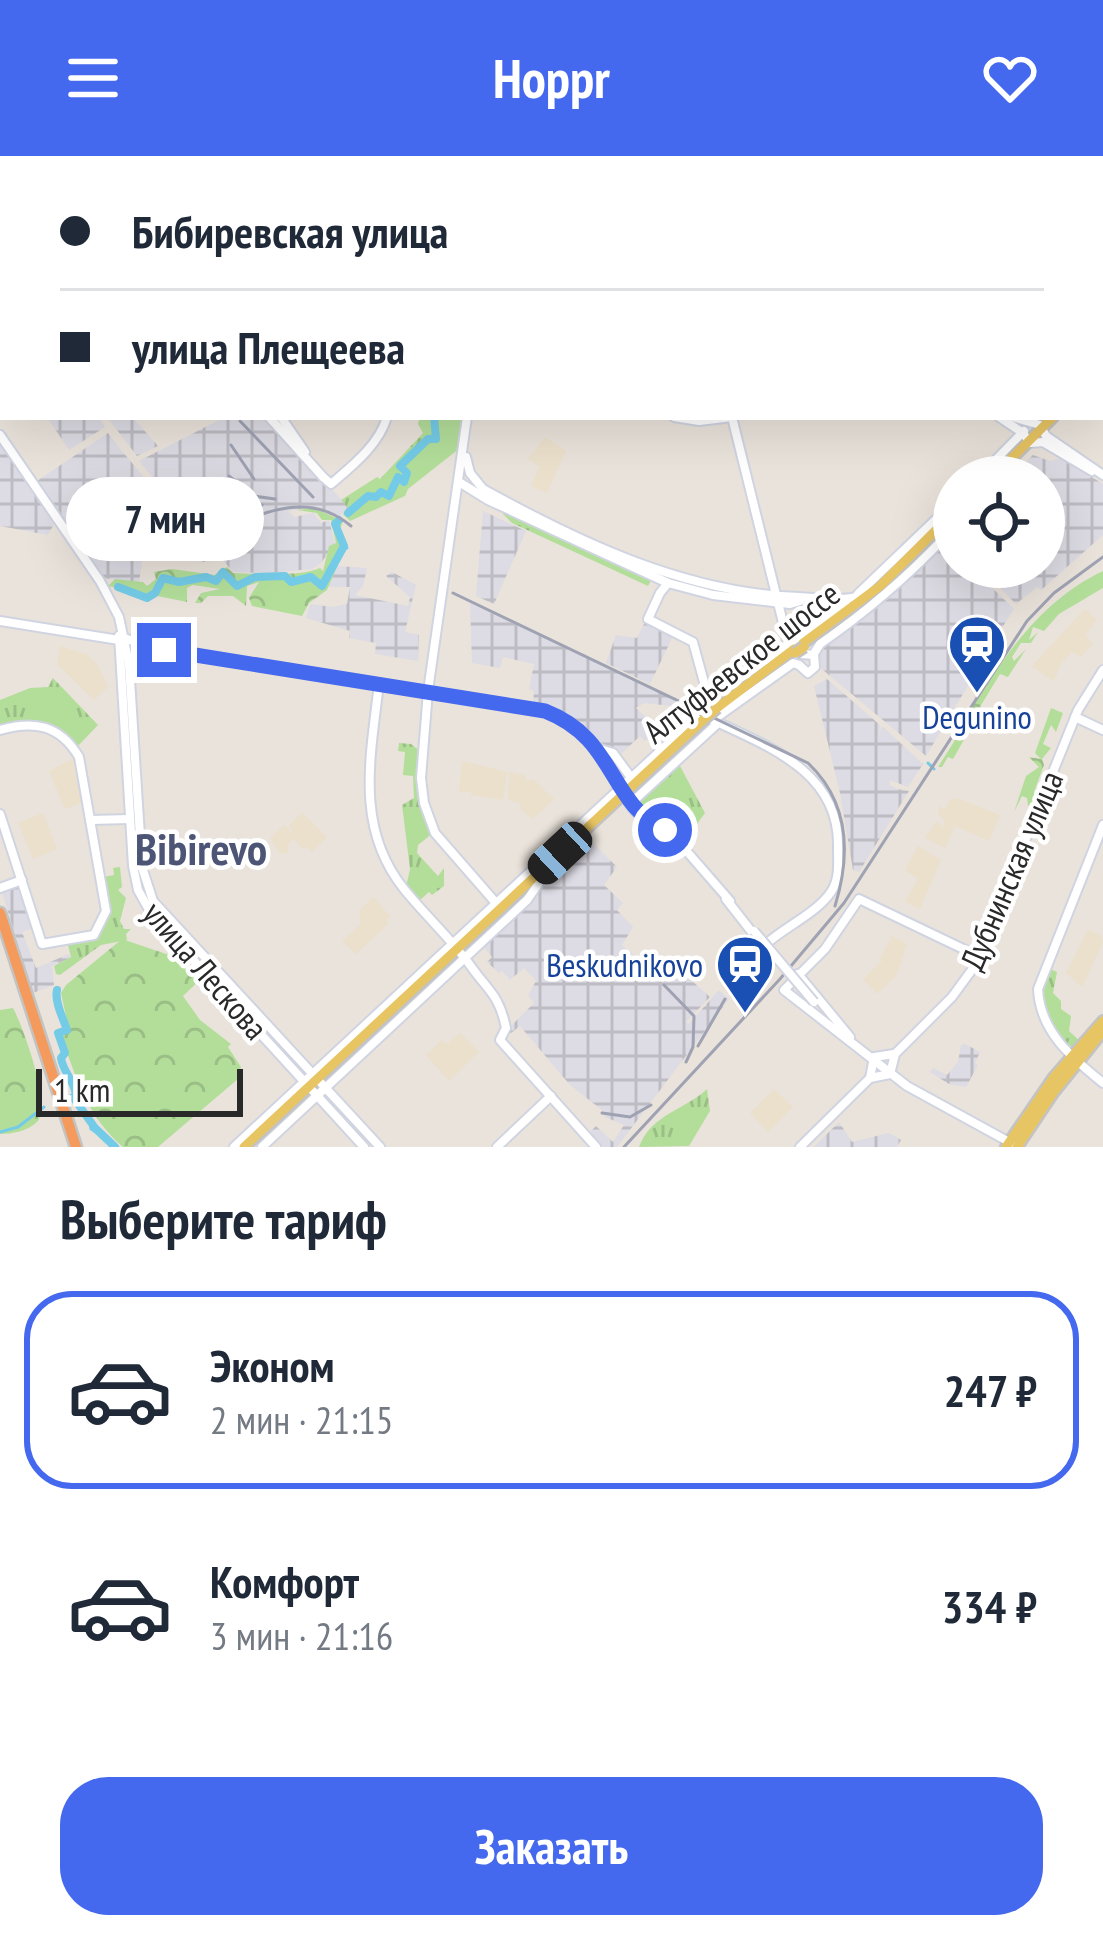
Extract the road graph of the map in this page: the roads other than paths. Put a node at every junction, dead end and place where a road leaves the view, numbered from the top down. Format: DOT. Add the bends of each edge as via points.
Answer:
graph roads {
  1 [pos="272,420"];
  2 [pos="282,420"];
  3 [pos="386,420"];
  4 [pos="468,420"];
  5 [pos="468,420"];
  6 [pos="733,420"];
  7 [pos="1006,420"];
  8 [pos="1034,432"];
  9 [pos="0,438"];
  10 [pos="303,453"];
  11 [pos="1005,456"];
  12 [pos="1011,456"];
  13 [pos="465,467"];
  14 [pos="1103,477"];
  15 [pos="459,481"];
  16 [pos="487,494"];
  17 [pos="933,535"];
  18 [pos="933,535"];
  19 [pos="933,536"];
  20 [pos="933,538"];
  21 [pos="671,582"];
  22 [pos="871,593"];
  23 [pos="779,600"];
  24 [pos="848,607"];
  25 [pos="0,621"];
  26 [pos="120,639"];
  27 [pos="798,648"];
  28 [pos="141,649"];
  29 [pos="129,664"];
  30 [pos="799,665"];
  31 [pos="1103,670"];
  32 [pos="763,682"];
  33 [pos="379,683"];
  34 [pos="127,687"];
  35 [pos="428,691"];
  36 [pos="717,705"];
  37 [pos="1075,716"];
  38 [pos="708,722"];
  39 [pos="0,730"];
  40 [pos="1103,730"];
  41 [pos="677,750"];
  42 [pos="612,760"];
  43 [pos="631,773"];
  44 [pos="132,792"];
  45 [pos="625,794"];
  46 [pos="0,814"];
  47 [pos="90,820"];
  48 [pos="130,821"];
  49 [pos="1103,825"];
  50 [pos="140,830"];
  51 [pos="554,863"];
  52 [pos="22,880"];
  53 [pos="0,888"];
  54 [pos="726,899"];
  55 [pos="499,907"];
  56 [pos="0,913"];
  57 [pos="4,935"];
  58 [pos="461,953"];
  59 [pos="978,956"];
  60 [pos="798,974"];
  61 [pos="816,1004"];
  62 [pos="1103,1021"];
  63 [pos="842,1029"];
  64 [pos="1103,1031"];
  65 [pos="847,1040"];
  66 [pos="358,1043"];
  67 [pos="343,1045"];
  68 [pos="285,1052"];
  69 [pos="357,1059"];
  70 [pos="1074,1059"];
  71 [pos="891,1063"];
  72 [pos="872,1066"];
  73 [pos="1103,1083"];
  74 [pos="314,1084"];
  75 [pos="551,1096"];
  76 [pos="342,1106"];
  77 [pos="298,1114"];
  78 [pos="281,1115"];
  79 [pos="334,1115"];
  80 [pos="262,1120"];
  81 [pos="71,1141"];
  82 [pos="1015,1145"];
  83 [pos="234,1147"];
  84 [pos="247,1147"];
  85 [pos="262,1147"];
  86 [pos="364,1147"];
  87 [pos="380,1147"];
  88 [pos="497,1147"];
  89 [pos="596,1147"];
  90 [pos="800,1147"];
  1 -- 10 [label="main road"];
  2 -- 10 [label="main road"];
  3 -- 10 [label="main road" via="331,484"];
  4 -- 13 [label="main road"];
  5 -- 13 [label="main road"];
  6 -- 23 [label="main road"];
  7 -- 8 [label="main road"];
  8 -- 11 [label="main road"];
  8 -- 12 [label="main road"];
  8 -- 14 [label="main road"];
  9 -- 26 [label="main road, улица Лескова" via="108,594"];
  13 -- 15 [label="main road"];
  13 -- 16 [label="main road"];
  15 -- 16 [label="main road"];
  15 -- 35 [label="main road"];
  16 -- 21 [label="main road"];
  17 -- 24 [label="main road, Алтуфьевское шоссе"];
  18 -- 24 [label="main road"];
  19 -- 22 [label="main road, Алтуфьевское шоссе"];
  20 -- 24 [label="main road" via="899,585 864,613"];
  21 -- 23 [label="main road" via="712,596"];
  21 -- 36 [label="main road" via="648,619 692,640"];
  22 -- 24 [label="main road, Алтуфьевское шоссе"];
  22 -- 24 [label="main road"];
  23 -- 24 [label="main road"];
  23 -- 27 [label="main road"];
  24 -- 27 [label="main road, Алтуфьевское шоссе"];
  25 -- 26 [label="main road"];
  26 -- 28 [label="main road"];
  26 -- 29 [label="main road, улица Лескова"];
  26 -- 34 [label="main road, улица Лескова"];
  27 -- 30 [label="main road"];
  27 -- 30 [label="main road" via="813,670"];
  27 -- 32 [label="main road"];
  27 -- 36 [label="main road, Алтуфьевское шоссе"];
  27 -- 36 [label="main road" via="752,671"];
  28 -- 29 [label="main road"];
  28 -- 33 [label="main road"];
  29 -- 34 [label="main road, улица Лескова"];
  30 -- 32 [label="main road"];
  31 -- 37 [label="main road, Дубнинская улица"];
  32 -- 36 [label="main road"];
  33 -- 35 [label="main road"];
  33 -- 58 [label="main road" via="368,777 375,836 401,885"];
  34 -- 44 [label="main road, улица Лескова"];
  35 -- 42 [label="main road" via="545,711"];
  35 -- 55 [label="main road" via="421,772 427,815"];
  36 -- 38 [label="main road, Алтуфьевское шоссе, bridge"];
  37 -- 40 [label="main road"];
  37 -- 59 [label="main road, Дубнинская улица"];
  38 -- 41 [label="main road, Алтуфьевское шоссе"];
  38 -- 54 [label="main road" via="802,767 835,814 832,890 765,945"];
  39 -- 47 [label="main road" via="35,724 66,739 81,763"];
  41 -- 43 [label="main road" via="660,749"];
  41 -- 45 [label="main road, Алтуфьевское шоссе"];
  41 -- 45 [label="main road, Алтуфьевское шоссе"];
  42 -- 43 [label="main road"];
  42 -- 45 [label="main road"];
  43 -- 45 [label="main road"];
  44 -- 48 [label="main road, улица Лескова"];
  44 -- 50 [label="main road, улица Лескова"];
  45 -- 51 [label="main road, Алтуфьевское шоссе"];
  45 -- 54 [label="main road"];
  45 -- 55 [label="main road, Алтуфьевское шоссе"];
  46 -- 52 [label="main road"];
  47 -- 48 [label="main road"];
  47 -- 52 [label="main road" via="105,904 103,924 90,937 44,945"];
  48 -- 50 [label="main road" via="134,833"];
  48 -- 68 [label="main road, улица Лескова" via="134,878 147,908"];
  49 -- 70 [label="main road" via="1038,989 1044,1018"];
  50 -- 68 [label="main road, улица Лескова" via="144,879 156,907"];
  51 -- 55 [label="main road, Алтуфьевское шоссе"];
  51 -- 58 [label="main road" via="527,900"];
  52 -- 53 [label="main road"];
  54 -- 61 [label="main road, bridge"];
  55 -- 58 [label="main road, Алтуфьевское шоссе"];
  56 -- 57 [label="highway"];
  57 -- 81 [label="highway"];
  58 -- 66 [label="main road, Алтуфьевское шоссе"];
  58 -- 67 [label="main road"];
  58 -- 69 [label="main road"];
  58 -- 75 [label="main road" via="499,1000 501,1042"];
  59 -- 60 [label="main road" via="859,899"];
  59 -- 71 [label="main road, Дубнинская улица" via="961,988"];
  60 -- 63 [label="main road"];
  60 -- 65 [label="main road" via="784,990"];
  61 -- 63 [label="main road"];
  61 -- 65 [label="main road"];
  62 -- 70 [label="main road"];
  63 -- 72 [label="main road"];
  64 -- 70 [label="main road"];
  65 -- 72 [label="main road"];
  66 -- 67 [label="main road"];
  66 -- 69 [label="main road"];
  66 -- 74 [label="main road, Алтуфьевское шоссе"];
  67 -- 74 [label="main road"];
  68 -- 74 [label="main road, улица Лескова"];
  69 -- 74 [label="main road"];
  70 -- 73 [label="main road"];
  70 -- 82 [label="main road"];
  71 -- 72 [label="main road"];
  71 -- 72 [label="main road"];
  71 -- 72 [label="main road"];
  71 -- 82 [label="main road"];
  72 -- 90 [label="main road"];
  74 -- 76 [label="main road"];
  74 -- 77 [label="main road"];
  74 -- 78 [label="main road, Алтуфьевское шоссе"];
  74 -- 79 [label="main road"];
  74 -- 80 [label="main road"];
  75 -- 88 [label="main road"];
  75 -- 89 [label="main road"];
  76 -- 79 [label="main road"];
  76 -- 87 [label="main road"];
  77 -- 78 [label="main road"];
  77 -- 85 [label="main road"];
  78 -- 80 [label="main road"];
  78 -- 84 [label="main road, Алтуфьевское шоссе"];
  79 -- 86 [label="main road"];
  80 -- 83 [label="main road"];
}
